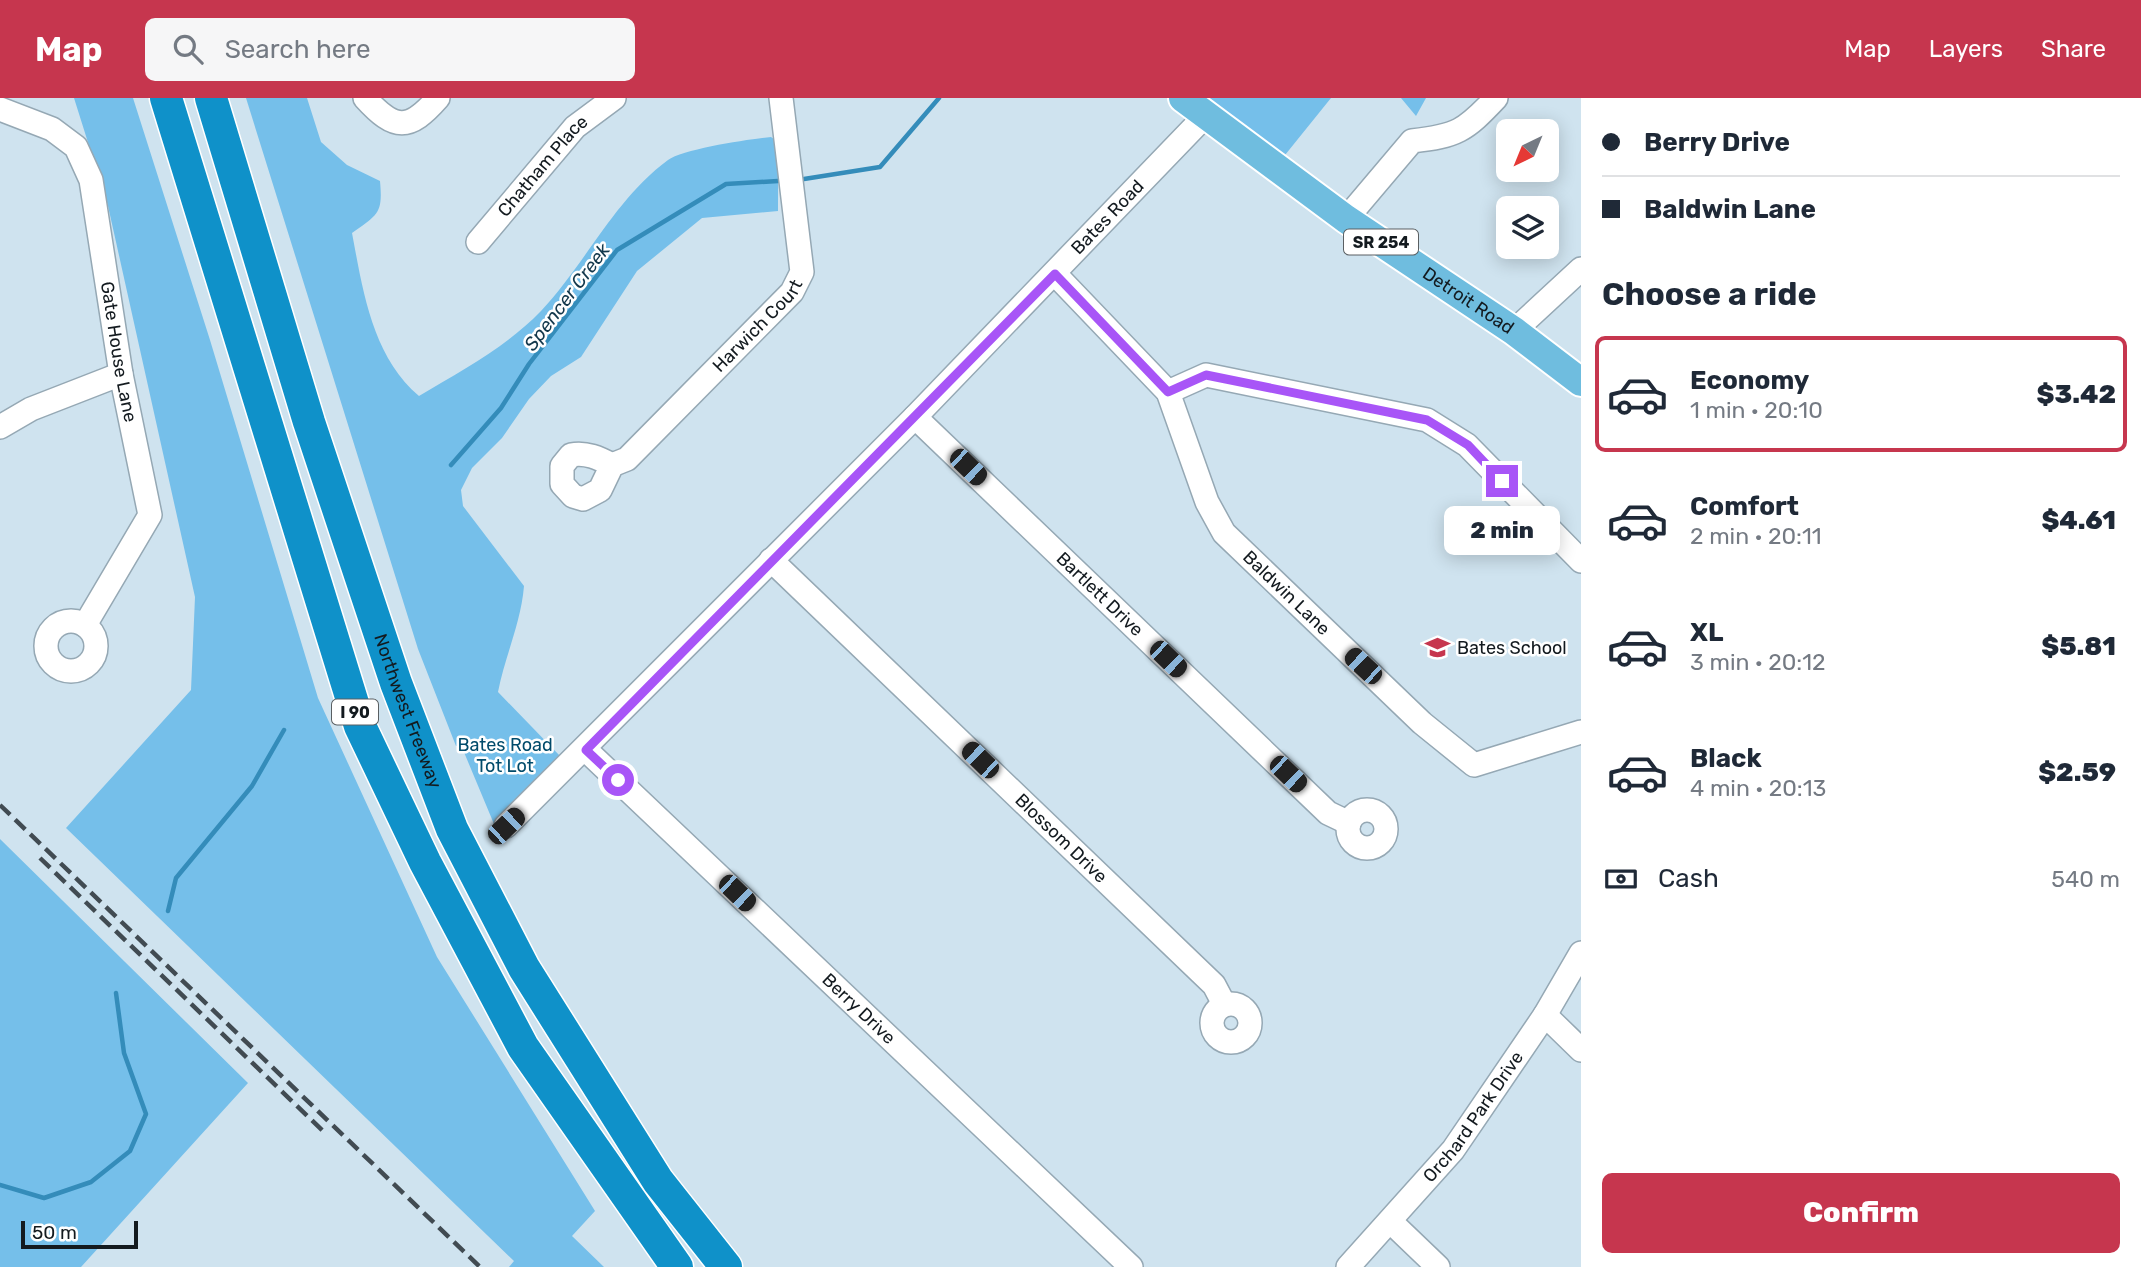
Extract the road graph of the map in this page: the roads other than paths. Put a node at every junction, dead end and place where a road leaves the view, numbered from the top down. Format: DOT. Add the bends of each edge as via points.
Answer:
graph roads {
  1 [pos="166,98"];
  2 [pos="211,98"];
  3 [pos="365,98"];
  4 [pos="438,98"];
  5 [pos="614,98"];
  6 [pos="781,98"];
  7 [pos="1183,98"];
  8 [pos="1496,98"];
  9 [pos="0,109"];
  10 [pos="1205,116"];
  11 [pos="1346,219"];
  12 [pos="478,242"];
  13 [pos="1581,269"];
  14 [pos="1055,274"];
  15 [pos="1514,331"];
  16 [pos="121,374"];
  17 [pos="1581,382"];
  18 [pos="1168,392"];
  19 [pos="915,417"];
  20 [pos="0,427"];
  21 [pos="612,465"];
  22 [pos="771,560"];
  23 [pos="1581,561"];
  24 [pos="85,625"];
  25 [pos="1581,732"];
  26 [pos="586,750"];
  27 [pos="1349,823"];
  28 [pos="506,826"];
  29 [pos="1581,953"];
  30 [pos="1224,1004"];
  31 [pos="1545,1015"];
  32 [pos="1581,1050"];
  33 [pos="1391,1222"];
  34 [pos="677,1267"];
  35 [pos="726,1267"];
  36 [pos="1131,1267"];
  37 [pos="1348,1267"];
  38 [pos="1438,1267"];
  1 -- 34 [label="highway, I 90" via="359,726 523,1047"];
  2 -- 35 [label="highway, Northwest Freeway / I 90" via="309,422 396,683 452,829 524,968 657,1181"];
  3 -- 4 [label="street" via="402,125 420,118"];
  5 -- 12 [label="street, Chatham Place" via="575,127"];
  6 -- 21 [label="street, Harwich Court" via="802,272 792,292 627,459"];
  7 -- 10 [label="main road, Detroit Road / SR 254"];
  8 -- 11 [label="street" via="1476,120 1449,136 1412,141"];
  9 -- 16 [label="street, Gate House Lane" via="52,129 76,147 91,180"];
  10 -- 11 [label="main road, Detroit Road / SR 254"];
  10 -- 14 [label="street, Bates Road"];
  11 -- 15 [label="main road, Detroit Road / SR 254"];
  13 -- 15 [label="street"];
  14 -- 18 [label="street, Baldwin Lane"];
  14 -- 19 [label="street, Bates Road"];
  15 -- 17 [label="main road, Detroit Road / SR 254"];
  16 -- 20 [label="street" via="32,409"];
  16 -- 24 [label="street, Gate House Lane" via="150,515"];
  18 -- 23 [label="street" via="1206,375 1427,420 1468,445"];
  18 -- 25 [label="street, Baldwin Lane" via="1207,502 1224,533 1422,723 1474,765"];
  19 -- 22 [label="street, Bates Road"];
  19 -- 27 [label="street, Bartlett Drive" via="1328,813"];
  22 -- 26 [label="street, Bates Road"];
  22 -- 30 [label="street, Blossom Drive" via="1214,985"];
  26 -- 28 [label="street, Bates Road"];
  26 -- 36 [label="street, Berry Drive"];
  29 -- 31 [label="street, Orchard Park Drive"];
  31 -- 32 [label="street"];
  31 -- 33 [label="street, Orchard Park Drive" via="1453,1150"];
  33 -- 37 [label="street, Orchard Park Drive"];
  33 -- 38 [label="street"];
}
